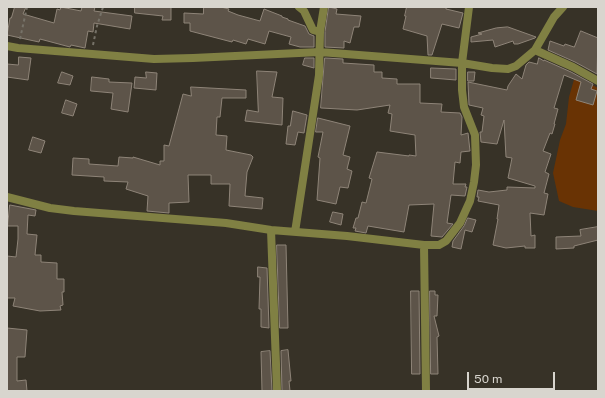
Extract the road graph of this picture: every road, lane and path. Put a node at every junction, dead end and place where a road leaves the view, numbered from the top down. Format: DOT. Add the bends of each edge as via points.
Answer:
graph roads {
  1 [pos="27,7"];
  2 [pos="103,7"];
  3 [pos="299,7"];
  4 [pos="324,7"];
  5 [pos="469,7"];
  6 [pos="563,7"];
  7 [pos="320,32"];
  8 [pos="7,46"];
  9 [pos="18,48"];
  10 [pos="535,50"];
  11 [pos="320,52"];
  12 [pos="90,54"];
  13 [pos="462,63"];
  14 [pos="598,81"];
  15 [pos="7,197"];
  16 [pos="272,230"];
  17 [pos="296,232"];
  18 [pos="424,245"];
  19 [pos="277,391"];
  20 [pos="426,391"];
  1 -- 9 [label="path"];
  2 -- 12 [label="path"];
  3 -- 7 [label="street" via="304,11 312,28"];
  4 -- 7 [label="street"];
  5 -- 13 [label="street"];
  6 -- 10 [label="street" via="554,17"];
  7 -- 11 [label="street"];
  8 -- 9 [label="street"];
  9 -- 12 [label="street"];
  10 -- 13 [label="street" via="516,66 508,69"];
  10 -- 14 [label="street"];
  11 -- 12 [label="street" via="154,59"];
  11 -- 13 [label="street"];
  11 -- 17 [label="street"];
  13 -- 18 [label="street" via="464,107 475,135 476,146 470,201 460,223 446,241 439,245"];
  15 -- 16 [label="street" via="74,211 231,223"];
  16 -- 17 [label="street"];
  16 -- 19 [label="street"];
  17 -- 18 [label="street"];
  18 -- 20 [label="street"];
}
